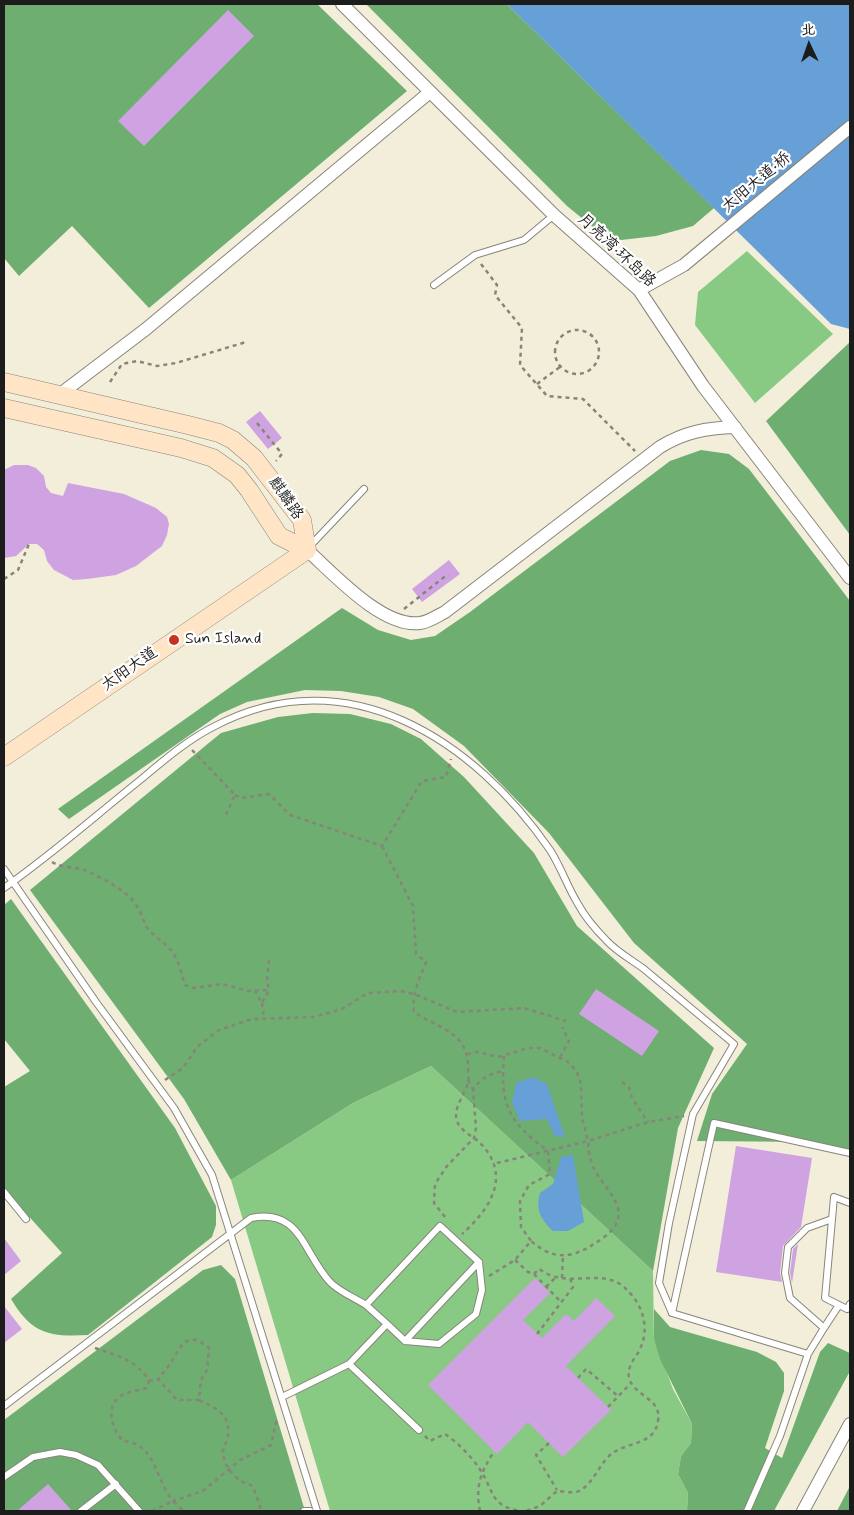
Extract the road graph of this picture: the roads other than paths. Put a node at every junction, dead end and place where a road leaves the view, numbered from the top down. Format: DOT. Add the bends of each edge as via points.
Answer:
graph roads {
  1 [pos="342,4"];
  2 [pos="430,92"];
  3 [pos="850,127"];
  4 [pos="554,215"];
  5 [pos="434,286"];
  6 [pos="639,290"];
  7 [pos="4,382"];
  8 [pos="59,395"];
  9 [pos="4,408"];
  10 [pos="735,427"];
  11 [pos="364,489"];
  12 [pos="307,550"];
  13 [pos="850,578"];
  14 [pos="4,757"];
  15 [pos="4,869"];
  16 [pos="13,882"];
  17 [pos="4,888"];
  18 [pos="850,1153"];
  19 [pos="4,1192"];
  20 [pos="850,1203"];
  21 [pos="26,1219"];
  22 [pos="832,1219"];
  23 [pos="232,1233"];
  24 [pos="479,1262"];
  25 [pos="366,1304"];
  26 [pos="850,1304"];
  27 [pos="839,1305"];
  28 [pos="672,1313"];
  29 [pos="387,1324"];
  30 [pos="824,1328"];
  31 [pos="405,1341"];
  32 [pos="808,1354"];
  33 [pos="348,1364"];
  34 [pos="282,1397"];
  35 [pos="4,1406"];
  36 [pos="850,1424"];
  37 [pos="420,1430"];
  38 [pos="4,1477"];
  39 [pos="116,1484"];
  40 [pos="81,1511"];
  41 [pos="140,1511"];
  42 [pos="304,1511"];
  43 [pos="310,1511"];
  44 [pos="317,1511"];
  45 [pos="747,1511"];
  46 [pos="803,1511"];
  1 -- 2 [label="street, 月亮湾·环岛路"];
  2 -- 4 [label="street, 月亮湾·环岛路"];
  2 -- 8 [label="street" via="146,329"];
  3 -- 6 [label="street, 太阳大道·桥" via="684,265"];
  4 -- 5 [label="lane" via="524,240 475,255"];
  4 -- 6 [label="street, 月亮湾·环岛路"];
  6 -- 10 [label="street, 月亮湾·环岛路" via="703,386"];
  7 -- 8 [label="main road, 麒麟路"];
  8 -- 12 [label="main road, 麒麟路" via="219,433 244,448 302,520"];
  9 -- 12 [label="main road, 麒麟路" via="212,458 243,482 279,536"];
  10 -- 12 [label="street" via="684,434 665,444 445,612 420,623 393,618 357,594"];
  10 -- 13 [label="street, 月亮湾·环岛路"];
  11 -- 12 [label="lane"];
  12 -- 14 [label="main road, 太阳大道"];
  15 -- 16 [label="lane"];
  16 -- 17 [label="lane"];
  16 -- 23 [label="lane" via="157,1084 199,1149 212,1175"];
  16 -- 28 [label="lane" via="186,744 216,726 250,712 305,701 326,701 383,711 421,727 498,788 535,830 563,872 578,905 608,942 734,1044 694,1114 659,1283"];
  18 -- 28 [label="lane" via="714,1123"];
  19 -- 21 [label="lane"];
  20 -- 22 [label="lane" via="834,1198"];
  22 -- 27 [label="lane" via="825,1298"];
  22 -- 30 [label="lane" via="807,1228 788,1247 785,1273 790,1298"];
  23 -- 25 [label="lane" via="251,1218 268,1214 290,1223 331,1283"];
  23 -- 34 [label="lane"];
  23 -- 35 [label="lane"];
  24 -- 25 [label="lane" via="440,1226"];
  24 -- 31 [label="lane"];
  24 -- 31 [label="lane" via="482,1290 476,1314 439,1344"];
  25 -- 29 [label="lane"];
  26 -- 27 [label="lane" via="847,1309"];
  27 -- 30 [label="lane"];
  28 -- 32 [label="lane"];
  29 -- 31 [label="lane"];
  29 -- 33 [label="lane"];
  30 -- 32 [label="lane"];
  32 -- 45 [label="lane" via="780,1436"];
  33 -- 34 [label="lane"];
  33 -- 37 [label="lane"];
  34 -- 44 [label="lane"];
  36 -- 46 [label="street"];
  38 -- 39 [label="lane" via="33,1456 60,1452 87,1458"];
  39 -- 40 [label="lane"];
  39 -- 41 [label="lane"];
  42 -- 43 [label="lane"];
}
